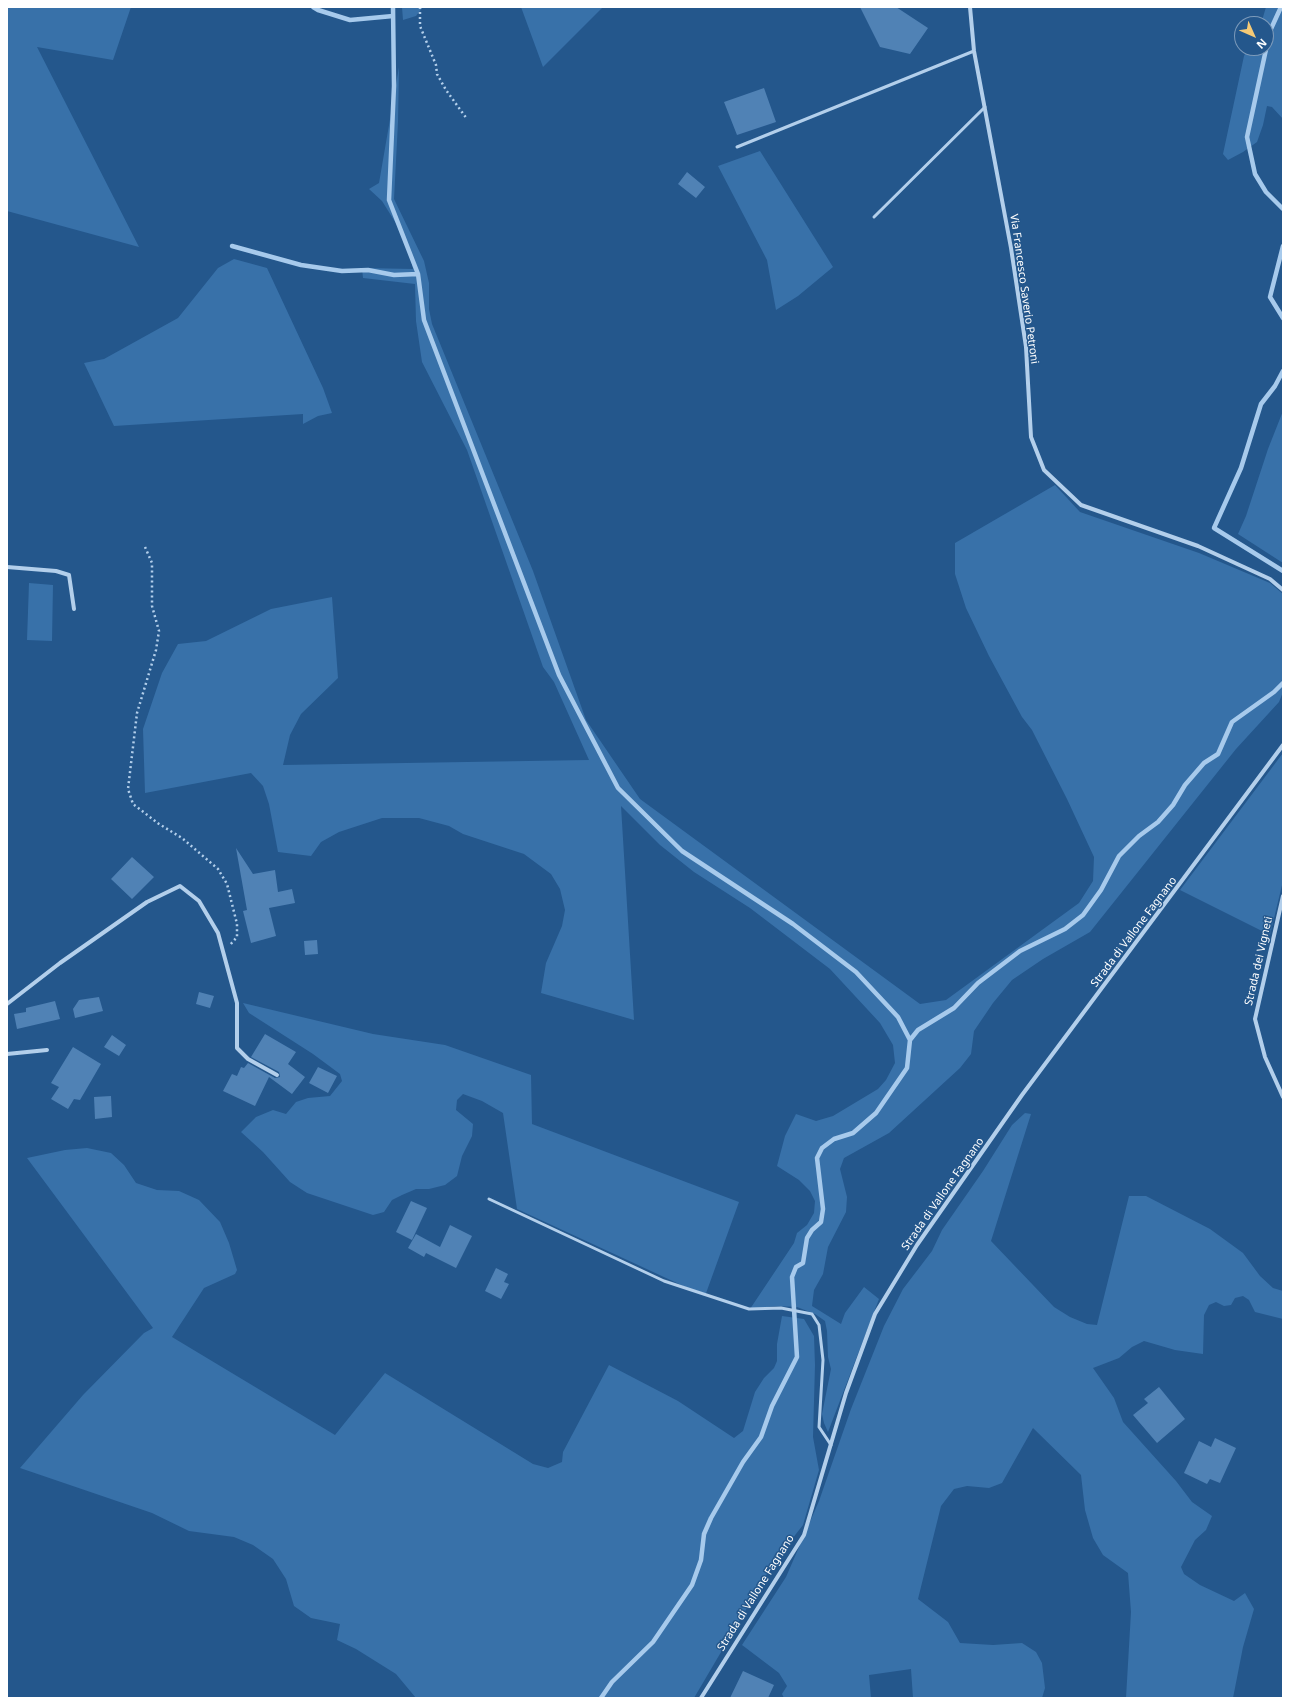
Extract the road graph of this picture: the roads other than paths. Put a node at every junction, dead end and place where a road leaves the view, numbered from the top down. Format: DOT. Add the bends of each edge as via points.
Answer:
graph roads {
  1 [pos="970,7"];
  2 [pos="974,51"];
  3 [pos="985,107"];
  4 [pos="737,147"];
  5 [pos="874,217"];
  6 [pos="7,567"];
  7 [pos="1283,590"];
  8 [pos="74,610"];
  9 [pos="1283,746"];
  10 [pos="1283,896"];
  11 [pos="7,1004"];
  12 [pos="47,1050"];
  13 [pos="7,1054"];
  14 [pos="277,1075"];
  15 [pos="1283,1097"];
  16 [pos="489,1199"];
  17 [pos="831,1445"];
  18 [pos="701,1698"];
  1 -- 2 [label="street, Via Francesco Saverio Petroni"];
  2 -- 3 [label="street, Via Francesco Saverio Petroni"];
  2 -- 4 [label="lane"];
  3 -- 5 [label="lane"];
  3 -- 7 [label="street, Via Francesco Saverio Petroni" via="1026,347 1031,437 1044,470 1081,505 1198,546 1270,579"];
  6 -- 8 [label="street" via="56,572 69,576"];
  9 -- 17 [label="street, Strada di Vallone Fagnano" via="1022,1095 917,1245 875,1314 846,1393"];
  10 -- 15 [label="street, Strada dei Vigneti" via="1255,1019 1265,1057"];
  11 -- 14 [label="street" via="147,902 180,886 199,901 218,933 238,1003 237,1048 248,1059"];
  12 -- 13 [label="street"];
  16 -- 17 [label="lane" via="664,1281 749,1309 781,1308 812,1314 819,1325 823,1360 819,1426"];
  17 -- 18 [label="street, Strada di Vallone Fagnano" via="804,1535"];
}
